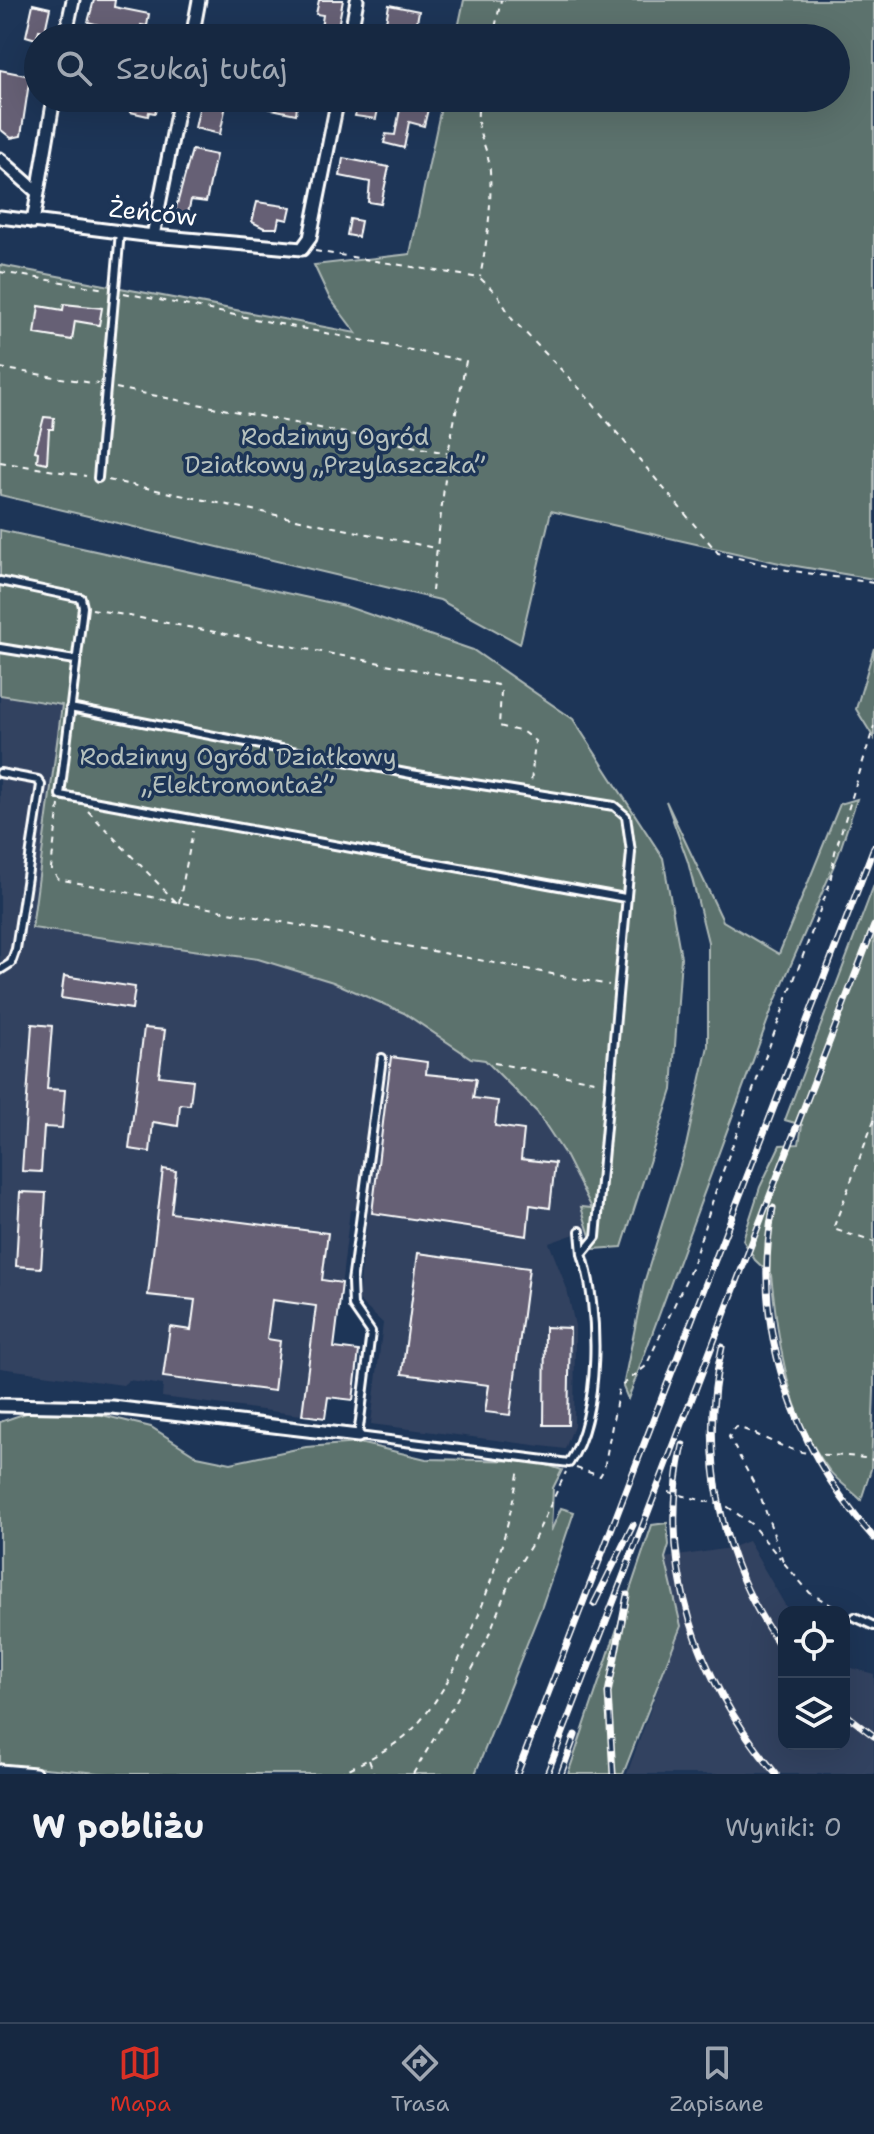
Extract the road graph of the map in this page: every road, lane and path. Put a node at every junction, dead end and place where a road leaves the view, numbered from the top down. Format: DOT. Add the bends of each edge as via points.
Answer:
graph roads {
  1 [pos="73,0"];
  2 [pos="199,0"];
  3 [pos="357,0"];
  4 [pos="501,0"];
  5 [pos="68,24"];
  6 [pos="195,24"];
  7 [pos="353,24"];
  8 [pos="496,24"];
  9 [pos="51,112"];
  10 [pos="177,112"];
  11 [pos="335,112"];
  12 [pos="477,112"];
  13 [pos="0,159"];
  14 [pos="36,191"];
  15 [pos="0,217"];
  16 [pos="33,222"];
  17 [pos="120,232"];
  18 [pos="153,236"];
  19 [pos="302,249"];
  20 [pos="0,272"];
  21 [pos="480,278"];
  22 [pos="117,291"];
  23 [pos="0,368"];
  24 [pos="109,386"];
  25 [pos="448,453"];
  26 [pos="0,462"];
  27 [pos="98,478"];
  28 [pos="436,549"];
  29 [pos="0,581"];
  30 [pos="874,583"];
  31 [pos="432,591"];
  32 [pos="83,607"];
  33 [pos="0,648"];
  34 [pos="75,660"];
  35 [pos="70,708"];
  36 [pos="874,726"];
  37 [pos="0,773"];
  38 [pos="530,794"];
  39 [pos="60,795"];
  40 [pos="76,798"];
  41 [pos="196,820"];
  42 [pos="625,898"];
  43 [pos="178,904"];
  44 [pos="0,970"];
  45 [pos="618,986"];
  46 [pos="382,1058"];
  47 [pos="494,1063"];
  48 [pos="609,1083"];
  49 [pos="874,1120"];
  50 [pos="580,1231"];
  51 [pos="874,1242"];
  52 [pos="582,1254"];
  53 [pos="0,1405"];
  54 [pos="358,1436"];
  55 [pos="521,1455"];
  56 [pos="874,1460"];
  57 [pos="569,1463"];
  58 [pos="669,1492"];
  59 [pos="783,1561"];
  60 [pos="833,1606"];
  61 [pos="855,1617"];
  62 [pos="874,1626"];
  63 [pos="369,1758"];
  64 [pos="0,1771"];
  65 [pos="35,1774"];
  66 [pos="339,1774"];
  67 [pos="374,1774"];
  68 [pos="413,1774"];
  1 -- 5 [label="street"];
  2 -- 6 [label="street"];
  3 -- 7 [label="street"];
  4 -- 8 [label="path"];
  9 -- 14 [label="street"];
  10 -- 18 [label="street"];
  11 -- 19 [label="street" via="310,238"];
  12 -- 21 [label="path" via="490,167 489,236"];
  13 -- 14 [label="street"];
  14 -- 16 [label="street"];
  15 -- 16 [label="street, Żeńców"];
  16 -- 17 [label="street, Żeńców"];
  17 -- 18 [label="street, Żeńców"];
  17 -- 22 [label="lane"];
  18 -- 19 [label="street, Żeńców"];
  19 -- 21 [label="path"];
  20 -- 22 [label="path"];
  21 -- 30 [label="path" via="718,553"];
  22 -- 24 [label="lane"];
  22 -- 25 [label="path" via="466,361"];
  23 -- 24 [label="path"];
  24 -- 25 [label="path"];
  24 -- 27 [label="lane"];
  25 -- 28 [label="path"];
  26 -- 27 [label="path"];
  27 -- 28 [label="path"];
  28 -- 31 [label="path"];
  29 -- 32 [label="lane" via="69,593 81,598"];
  32 -- 34 [label="lane"];
  32 -- 38 [label="path" via="498,685 499,726 535,741"];
  33 -- 34 [label="lane"];
  34 -- 35 [label="lane"];
  35 -- 38 [label="lane"];
  35 -- 39 [label="lane"];
  36 -- 57 [label="path" via="830,883 691,1269 646,1366 619,1388 600,1476"];
  37 -- 44 [label="lane" via="41,785 16,949 11,963"];
  38 -- 42 [label="lane" via="614,806 623,813 630,822 631,852"];
  39 -- 40 [label="lane"];
  39 -- 43 [label="path" via="51,868 58,879"];
  40 -- 41 [label="lane"];
  40 -- 43 [label="path"];
  41 -- 42 [label="lane"];
  41 -- 43 [label="path"];
  42 -- 45 [label="lane"];
  43 -- 45 [label="path"];
  45 -- 48 [label="lane"];
  46 -- 54 [label="lane" via="352,1282 353,1306 371,1332"];
  47 -- 48 [label="path"];
  48 -- 52 [label="lane" via="596,1237"];
  49 -- 51 [label="path" via="833,1229"];
  50 -- 52 [label="lane"];
  52 -- 57 [label="lane" via="593,1301 593,1395"];
  53 -- 54 [label="street" via="112,1407"];
  54 -- 55 [label="lane"];
  55 -- 57 [label="lane"];
  55 -- 63 [label="path" via="506,1533 464,1649 412,1730"];
  56 -- 59 [label="path" via="792,1450 749,1431 732,1430 729,1437 760,1495"];
  57 -- 68 [label="path" via="511,1578 486,1642"];
  58 -- 59 [label="path" via="728,1507"];
  59 -- 60 [label="path" via="810,1593"];
  61 -- 62 [label="lane"];
  63 -- 66 [label="path"];
  63 -- 67 [label="path"];
  64 -- 65 [label="street"];
}
